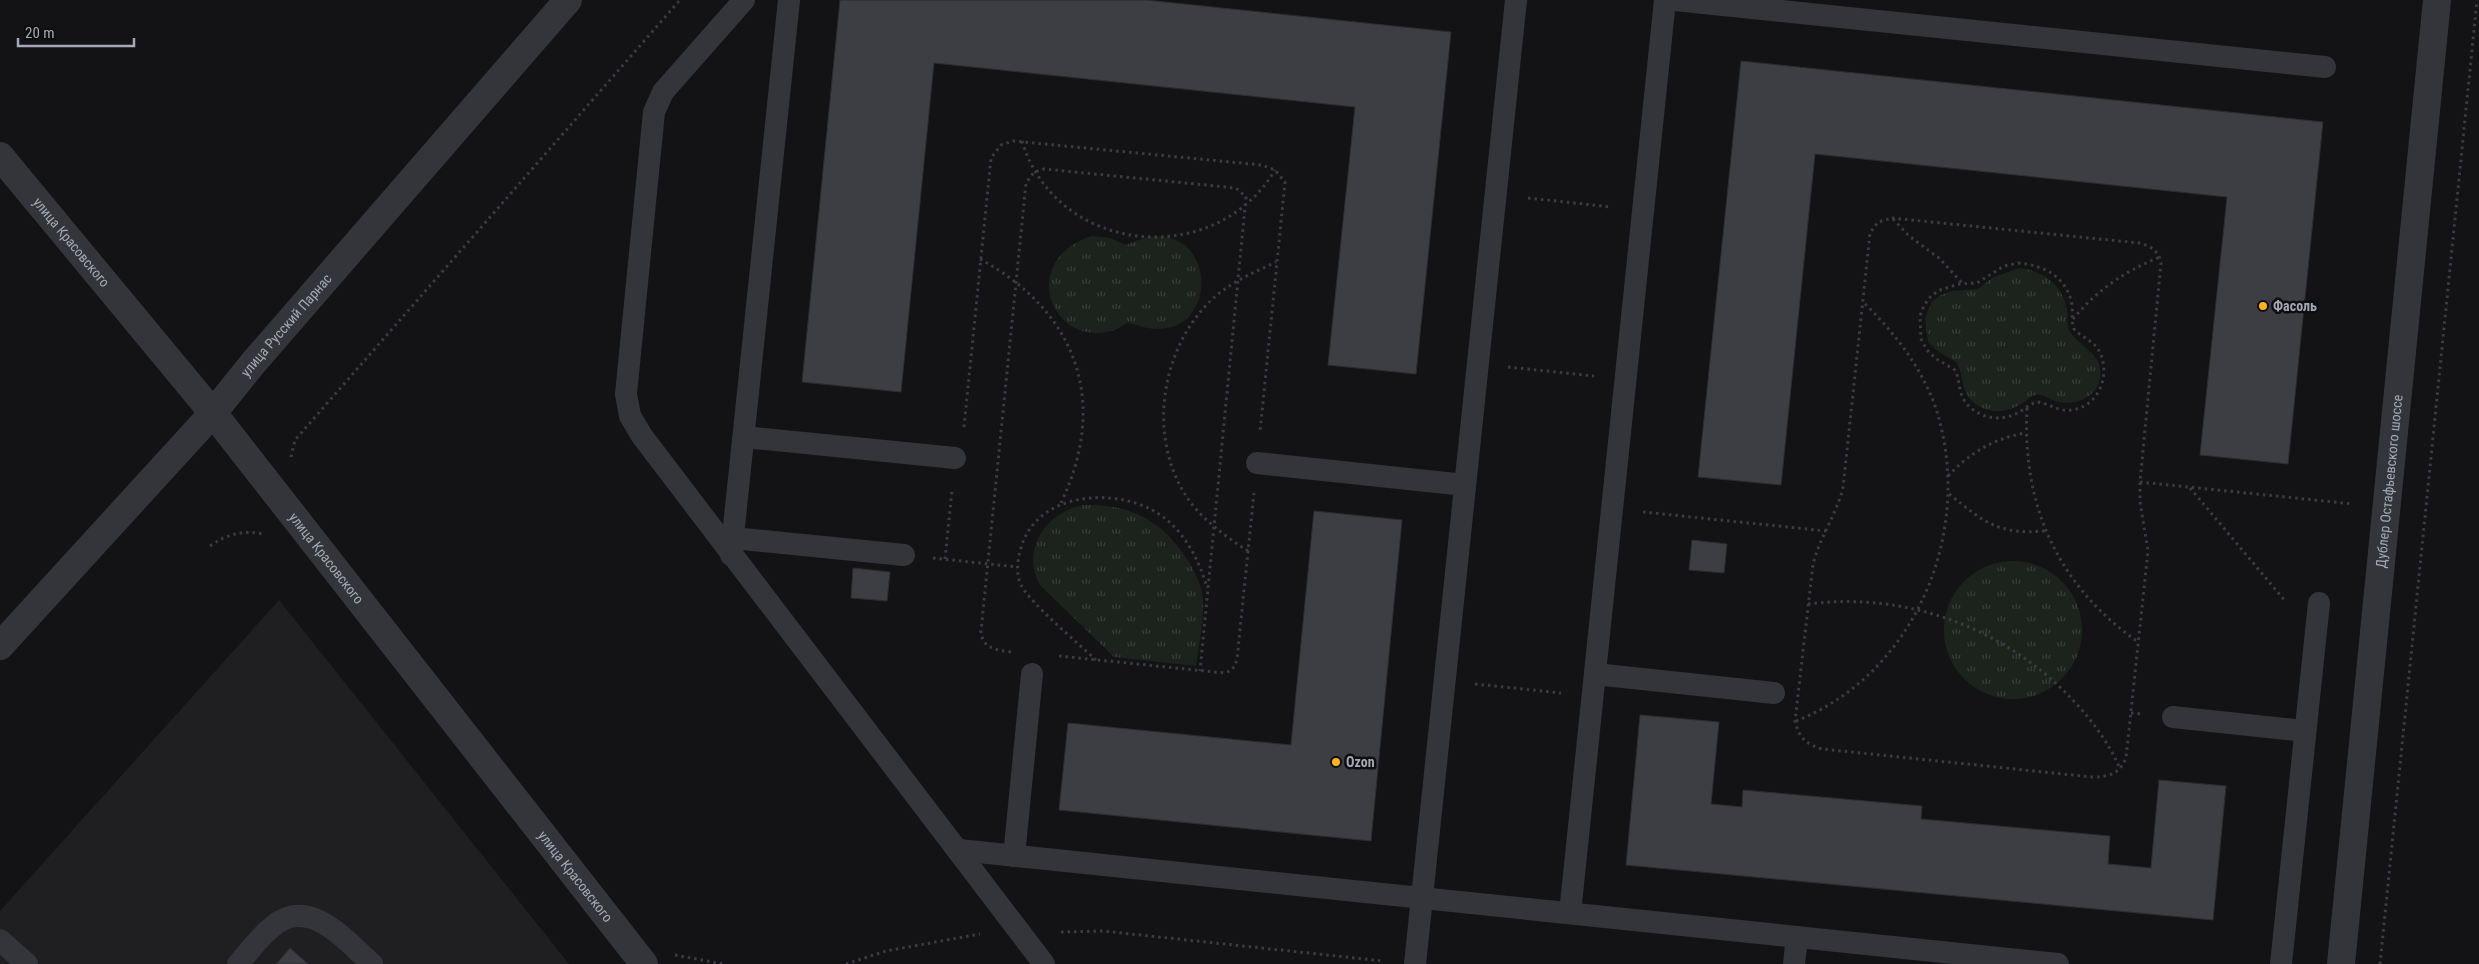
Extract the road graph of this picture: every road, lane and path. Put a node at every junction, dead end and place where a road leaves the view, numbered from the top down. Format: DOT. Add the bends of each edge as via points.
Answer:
graph roads {
  1 [pos="568,0"];
  2 [pos="680,0"];
  3 [pos="744,0"];
  4 [pos="789,0"];
  5 [pos="1516,0"];
  6 [pos="1665,0"];
  7 [pos="1675,0"];
  8 [pos="2437,0"];
  9 [pos="2477,0"];
  10 [pos="2325,67"];
  11 [pos="1022,141"];
  12 [pos="0,156"];
  13 [pos="1275,170"];
  14 [pos="1034,172"];
  15 [pos="1495,195"];
  16 [pos="1246,204"];
  17 [pos="1643,210"];
  18 [pos="1892,218"];
  19 [pos="2160,257"];
  20 [pos="980,259"];
  21 [pos="1277,262"];
  22 [pos="1240,278"];
  23 [pos="1016,281"];
  24 [pos="1963,284"];
  25 [pos="1863,302"];
  26 [pos="2072,319"];
  27 [pos="1478,364"];
  28 [pos="1626,379"];
  29 [pos="2027,407"];
  30 [pos="213,413"];
  31 [pos="2026,433"];
  32 [pos="744,437"];
  33 [pos="955,458"];
  34 [pos="290,461"];
  35 [pos="1257,463"];
  36 [pos="1948,477"];
  37 [pos="2140,482"];
  38 [pos="1465,485"];
  39 [pos="2190,487"];
  40 [pos="1949,494"];
  41 [pos="1059,506"];
  42 [pos="1612,508"];
  43 [pos="2387,508"];
  44 [pos="1215,529"];
  45 [pos="1826,531"];
  46 [pos="2045,531"];
  47 [pos="268,535"];
  48 [pos="210,546"];
  49 [pos="732,546"];
  50 [pos="1248,551"];
  51 [pos="904,555"];
  52 [pos="945,559"];
  53 [pos="988,563"];
  54 [pos="1017,567"];
  55 [pos="1208,591"];
  56 [pos="2319,603"];
  57 [pos="1808,604"];
  58 [pos="1918,610"];
  59 [pos="2315,638"];
  60 [pos="2138,642"];
  61 [pos="0,646"];
  62 [pos="1016,652"];
  63 [pos="1052,656"];
  64 [pos="1097,660"];
  65 [pos="1200,670"];
  66 [pos="1032,674"];
  67 [pos="1595,674"];
  68 [pos="1444,681"];
  69 [pos="1774,692"];
  70 [pos="1593,697"];
  71 [pos="2172,717"];
  72 [pos="1795,721"];
  73 [pos="2305,731"];
  74 [pos="2120,769"];
  75 [pos="959,850"];
  76 [pos="1014,856"];
  77 [pos="1422,898"];
  78 [pos="1570,913"];
  79 [pos="1022,933"];
  80 [pos="1797,937"];
  81 [pos="0,940"];
  82 [pos="673,952"];
  83 [pos="1386,962"];
  84 [pos="26,964"];
  85 [pos="238,964"];
  86 [pos="372,964"];
  87 [pos="644,964"];
  88 [pos="723,964"];
  89 [pos="846,964"];
  90 [pos="1044,964"];
  91 [pos="1415,964"];
  92 [pos="1794,964"];
  93 [pos="2058,964"];
  94 [pos="2281,964"];
  95 [pos="2341,964"];
  96 [pos="2380,964"];
  1 -- 30 [label="street, улица Русский Парнас"];
  2 -- 34 [label="path" via="295,440"];
  3 -- 49 [label="lane" via="663,92 654,112 626,394 630,416 642,436"];
  4 -- 32 [label="lane"];
  5 -- 15 [label="lane"];
  6 -- 17 [label="lane"];
  7 -- 10 [label="lane"];
  8 -- 43 [label="street, Дублер Остафьевского шоссе"];
  9 -- 96 [label="path"];
  11 -- 13 [label="path" via="1262,165"];
  11 -- 14 [label="path"];
  11 -- 20 [label="path" via="1001,145 991,158"];
  12 -- 30 [label="street, улица Красовского"];
  13 -- 16 [label="path"];
  13 -- 21 [label="path" via="1285,182"];
  14 -- 16 [label="path" via="1044,169 1236,188 1244,193"];
  14 -- 16 [label="path" via="1058,200 1079,216 1129,236 1182,236 1232,216"];
  14 -- 23 [label="path" via="1026,183"];
  15 -- 17 [label="path"];
  15 -- 27 [label="lane"];
  16 -- 22 [label="path"];
  17 -- 28 [label="lane"];
  18 -- 19 [label="path" via="2139,244 2154,249"];
  18 -- 24 [label="path" via="1909,236 1939,258"];
  18 -- 25 [label="path" via="1878,222 1870,233"];
  19 -- 26 [label="path" via="2117,278 2088,301"];
  19 -- 37 [label="path"];
  20 -- 23 [label="path"];
  20 -- 33 [label="path" via="962,450"];
  21 -- 22 [label="path"];
  21 -- 35 [label="path"];
  22 -- 44 [label="path"];
  22 -- 44 [label="path" via="1216,296 1191,325 1170,368 1164,397 1164,426 1179,482 1194,506"];
  23 -- 41 [label="path" via="1053,319 1069,347 1083,400 1077,464"];
  23 -- 53 [label="path"];
  24 -- 26 [label="path" via="1977,283 2004,266 2033,264 2047,269 2067,290 2072,304"];
  24 -- 29 [label="path" via="1940,290 1924,306 1919,328 1927,350 1955,370 1964,400 1986,417 2014,415"];
  25 -- 36 [label="path" via="1886,324 1914,361 1934,403"];
  25 -- 45 [label="path" via="1843,488"];
  26 -- 29 [label="path" via="2074,329 2102,356 2105,373 2100,390 2088,404 2072,410 2054,409 2038,402"];
  27 -- 28 [label="path"];
  27 -- 38 [label="lane"];
  28 -- 42 [label="lane"];
  29 -- 31 [label="path"];
  30 -- 61 [label="street, улица Русский Парнас"];
  30 -- 87 [label="street, улица Красовского"];
  31 -- 36 [label="path" via="1996,440 1981,448 1961,462"];
  31 -- 46 [label="path" via="2029,474"];
  32 -- 33 [label="lane"];
  32 -- 49 [label="lane"];
  33 -- 52 [label="path"];
  35 -- 38 [label="lane"];
  35 -- 50 [label="path"];
  36 -- 40 [label="path"];
  37 -- 39 [label="path"];
  37 -- 60 [label="path" via="2148,551"];
  38 -- 68 [label="lane"];
  39 -- 43 [label="path"];
  39 -- 59 [label="path"];
  40 -- 46 [label="path" via="1990,524 2005,530"];
  40 -- 58 [label="path" via="1944,540"];
  41 -- 54 [label="path" via="1035,522 1022,545"];
  41 -- 55 [label="path" via="1088,497 1106,497 1152,510 1183,538 1198,561"];
  42 -- 45 [label="path"];
  42 -- 67 [label="lane"];
  43 -- 95 [label="street, Дублер Остафьевского шоссе"];
  44 -- 50 [label="path"];
  44 -- 55 [label="path"];
  45 -- 57 [label="path" via="1813,564"];
  46 -- 60 [label="path" via="2064,567 2084,594"];
  47 -- 48 [label="path" via="238,532"];
  49 -- 51 [label="lane"];
  49 -- 75 [label="lane"];
  50 -- 65 [label="path" via="1235,667 1226,673"];
  51 -- 52 [label="path"];
  52 -- 53 [label="path"];
  53 -- 54 [label="path"];
  53 -- 62 [label="path" via="984,643 992,649"];
  54 -- 64 [label="path" via="1028,596"];
  55 -- 65 [label="path"];
  56 -- 59 [label="lane"];
  57 -- 58 [label="path" via="1861,601"];
  57 -- 72 [label="path"];
  58 -- 72 [label="path" via="1881,662 1847,693"];
  58 -- 74 [label="path" via="1964,624 2025,658 2077,705 2099,732"];
  59 -- 73 [label="lane"];
  60 -- 74 [label="path" via="2126,758"];
  63 -- 64 [label="path"];
  64 -- 65 [label="path"];
  66 -- 76 [label="lane"];
  67 -- 69 [label="lane"];
  67 -- 70 [label="lane"];
  68 -- 70 [label="path"];
  68 -- 77 [label="lane"];
  70 -- 78 [label="lane"];
  71 -- 73 [label="lane"];
  72 -- 74 [label="path" via="1802,738 1810,745 1822,748 2092,777 2110,776"];
  73 -- 94 [label="lane"];
  75 -- 76 [label="lane"];
  75 -- 79 [label="lane"];
  76 -- 77 [label="lane"];
  77 -- 78 [label="lane"];
  77 -- 91 [label="lane"];
  78 -- 80 [label="lane"];
  79 -- 83 [label="path" via="1103,931"];
  79 -- 89 [label="path" via="978,934 886,951"];
  79 -- 90 [label="lane"];
  80 -- 92 [label="lane"];
  80 -- 93 [label="lane"];
  81 -- 84 [label="lane"];
  82 -- 88 [label="path" via="676,956"];
  85 -- 86 [label="lane" via="272,927 287,917 302,914 327,923"];
}
